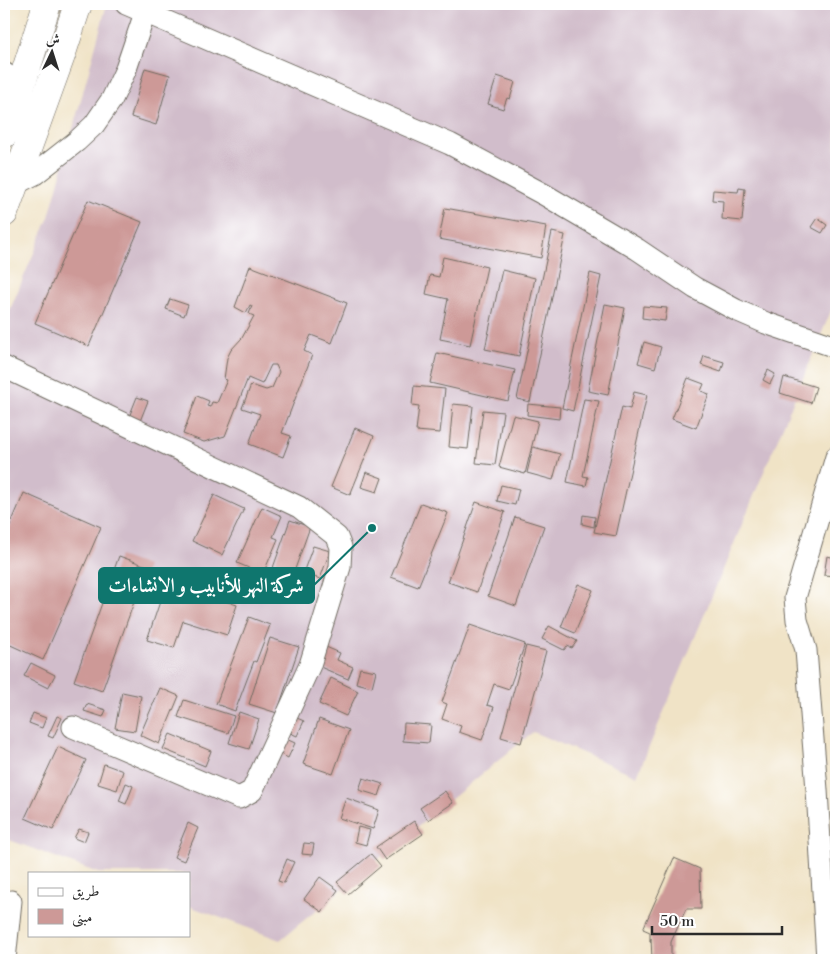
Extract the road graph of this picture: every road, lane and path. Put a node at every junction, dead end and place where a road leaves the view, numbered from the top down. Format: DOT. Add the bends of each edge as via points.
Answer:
graph roads {
  1 [pos="47,4"];
  2 [pos="78,4"];
  3 [pos="126,4"];
  4 [pos="145,13"];
  5 [pos="12,85"];
  6 [pos="4,134"];
  7 [pos="15,184"];
  8 [pos="4,214"];
  9 [pos="836,347"];
  10 [pos="4,367"];
  11 [pos="836,457"];
  12 [pos="73,727"];
  13 [pos="11,901"];
  14 [pos="5,960"];
  15 [pos="828,960"];
  1 -- 5 [label="highway"];
  2 -- 7 [label="highway"];
  3 -- 4 [label="street"];
  4 -- 7 [label="street" via="126,69 112,99 94,125 35,174"];
  4 -- 9 [label="street" via="450,144 545,195 736,310"];
  5 -- 6 [label="highway"];
  7 -- 8 [label="highway"];
  10 -- 12 [label="street" via="298,507 337,537 341,547 340,567 310,665 252,791 239,798"];
  11 -- 15 [label="street" via="795,598 806,650"];
  13 -- 14 [label="street"];
}
